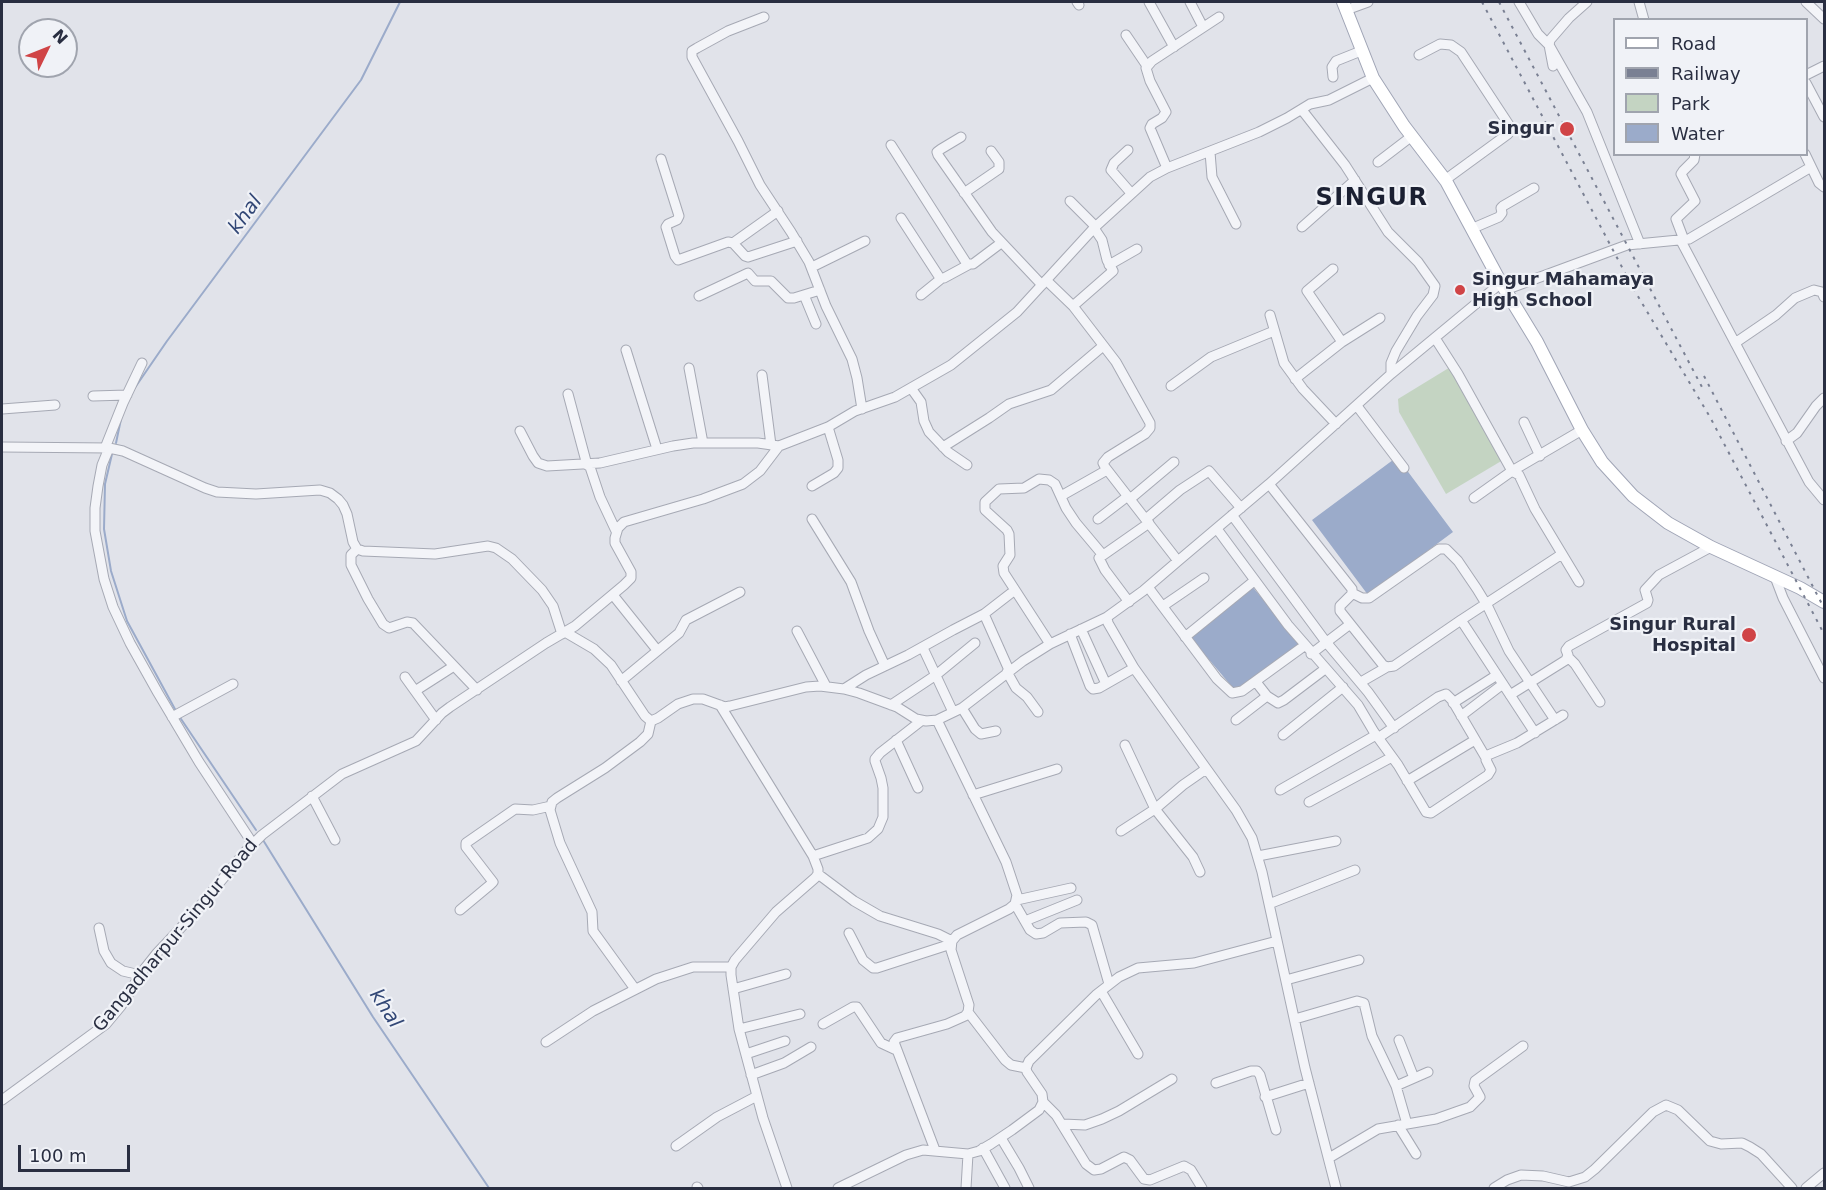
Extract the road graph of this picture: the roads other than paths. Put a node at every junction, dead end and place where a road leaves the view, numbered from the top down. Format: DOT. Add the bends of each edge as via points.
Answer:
graph roads {
  1 [pos="1149,2"];
  2 [pos="1190,2"];
  3 [pos="1368,2"];
  4 [pos="1519,2"];
  5 [pos="1587,2"];
  6 [pos="1640,2"];
  7 [pos="1806,2"];
  8 [pos="1344,6"];
  9 [pos="764,17"];
  10 [pos="1219,17"];
  11 [pos="1824,17"];
  12 [pos="1644,18"];
  13 [pos="1203,27"];
  14 [pos="1126,35"];
  15 [pos="1548,45"];
  16 [pos="1174,47"];
  17 [pos="1361,51"];
  18 [pos="1419,55"];
  19 [pos="1147,66"];
  20 [pos="1554,66"];
  21 [pos="1824,66"];
  22 [pos="1808,74"];
  23 [pos="1333,78"];
  24 [pos="1373,78"];
  25 [pos="1808,87"];
  26 [pos="1302,110"];
  27 [pos="1824,117"];
  28 [pos="1412,136"];
  29 [pos="961,137"];
  30 [pos="891,145"];
  31 [pos="1128,150"];
  32 [pos="991,151"];
  33 [pos="1210,152"];
  34 [pos="1695,156"];
  35 [pos="1806,156"];
  36 [pos="661,159"];
  37 [pos="1378,162"];
  38 [pos="1811,167"];
  39 [pos="1167,168"];
  40 [pos="1355,180"];
  41 [pos="1445,180"];
  42 [pos="1824,187"];
  43 [pos="1534,188"];
  44 [pos="964,193"];
  45 [pos="1131,193"];
  46 [pos="1070,201"];
  47 [pos="778,211"];
  48 [pos="901,218"];
  49 [pos="1236,225"];
  50 [pos="1094,227"];
  51 [pos="1302,227"];
  52 [pos="1471,229"];
  53 [pos="1683,240"];
  54 [pos="797,241"];
  55 [pos="865,241"];
  56 [pos="733,243"];
  57 [pos="1001,243"];
  58 [pos="1640,244"];
  59 [pos="1137,249"];
  60 [pos="968,265"];
  61 [pos="1109,265"];
  62 [pos="812,267"];
  63 [pos="1333,269"];
  64 [pos="942,278"];
  65 [pos="1044,282"];
  66 [pos="1503,287"];
  67 [pos="820,290"];
  68 [pos="804,295"];
  69 [pos="921,295"];
  70 [pos="699,296"];
  71 [pos="1824,297"];
  72 [pos="1073,306"];
  73 [pos="1269,315"];
  74 [pos="1380,318"];
  75 [pos="816,324"];
  76 [pos="1274,331"];
  77 [pos="1435,338"];
  78 [pos="1342,342"];
  79 [pos="1736,343"];
  80 [pos="1103,346"];
  81 [pos="626,350"];
  82 [pos="142,363"];
  83 [pos="689,368"];
  84 [pos="1391,374"];
  85 [pos="762,375"];
  86 [pos="1295,379"];
  87 [pos="1171,386"];
  88 [pos="911,388"];
  89 [pos="568,394"];
  90 [pos="127,395"];
  91 [pos="93,396"];
  92 [pos="1824,398"];
  93 [pos="55,405"];
  94 [pos="1357,405"];
  95 [pos="2,409"];
  96 [pos="862,409"];
  97 [pos="1524,422"];
  98 [pos="1336,424"];
  99 [pos="828,427"];
  100 [pos="1582,430"];
  101 [pos="520,431"];
  102 [pos="1786,441"];
  103 [pos="703,443"];
  104 [pos="775,446"];
  105 [pos="2,447"];
  106 [pos="943,447"];
  107 [pos="107,448"];
  108 [pos="657,449"];
  109 [pos="1540,456"];
  110 [pos="1174,462"];
  111 [pos="588,465"];
  112 [pos="967,465"];
  113 [pos="1404,468"];
  114 [pos="1107,470"];
  115 [pos="1512,471"];
  116 [pos="1269,484"];
  117 [pos="812,486"];
  118 [pos="1061,496"];
  119 [pos="1129,498"];
  120 [pos="1474,498"];
  121 [pos="1824,500"];
  122 [pos="1240,508"];
  123 [pos="1232,515"];
  124 [pos="812,519"];
  125 [pos="1098,519"];
  126 [pos="1147,521"];
  127 [pos="1217,529"];
  128 [pos="616,531"];
  129 [pos="1711,547"];
  130 [pos="357,549"];
  131 [pos="1102,554"];
  132 [pos="1562,554"];
  133 [pos="1178,561"];
  134 [pos="1775,577"];
  135 [pos="1204,578"];
  136 [pos="1254,581"];
  137 [pos="1579,582"];
  138 [pos="1148,587"];
  139 [pos="1015,590"];
  140 [pos="740,592"];
  141 [pos="1352,593"];
  142 [pos="613,595"];
  143 [pos="1130,602"];
  144 [pos="1824,602"];
  145 [pos="1486,604"];
  146 [pos="1163,606"];
  147 [pos="984,614"];
  148 [pos="1107,617"];
  149 [pos="1461,620"];
  150 [pos="1349,625"];
  151 [pos="1081,629"];
  152 [pos="797,631"];
  153 [pos="564,633"];
  154 [pos="1070,634"];
  155 [pos="1185,637"];
  156 [pos="1326,642"];
  157 [pos="975,643"];
  158 [pos="1050,644"];
  159 [pos="1304,646"];
  160 [pos="923,648"];
  161 [pos="657,650"];
  162 [pos="1311,654"];
  163 [pos="1568,657"];
  164 [pos="454,666"];
  165 [pos="885,666"];
  166 [pos="1387,667"];
  167 [pos="1134,668"];
  168 [pos="1325,669"];
  169 [pos="1008,671"];
  170 [pos="936,675"];
  171 [pos="1497,675"];
  172 [pos="405,677"];
  173 [pos="1824,678"];
  174 [pos="621,681"];
  175 [pos="1256,682"];
  176 [pos="1361,682"];
  177 [pos="1530,682"];
  178 [pos="233,684"];
  179 [pos="1106,684"];
  180 [pos="1503,684"];
  181 [pos="826,686"];
  182 [pos="1343,687"];
  183 [pos="844,689"];
  184 [pos="477,690"];
  185 [pos="415,691"];
  186 [pos="1510,695"];
  187 [pos="1267,696"];
  188 [pos="1600,702"];
  189 [pos="1453,703"];
  190 [pos="720,705"];
  191 [pos="891,705"];
  192 [pos="957,710"];
  193 [pos="1038,712"];
  194 [pos="1461,716"];
  195 [pos="172,717"];
  196 [pos="436,720"];
  197 [pos="937,720"];
  198 [pos="1236,720"];
  199 [pos="651,721"];
  200 [pos="921,721"];
  201 [pos="1394,728"];
  202 [pos="996,731"];
  203 [pos="1535,733"];
  204 [pos="1283,735"];
  205 [pos="1377,736"];
  206 [pos="896,740"];
  207 [pos="1474,740"];
  208 [pos="1125,745"];
  209 [pos="1392,757"];
  210 [pos="1486,758"];
  211 [pos="1057,769"];
  212 [pos="1206,769"];
  213 [pos="1407,781"];
  214 [pos="918,788"];
  215 [pos="1280,790"];
  216 [pos="973,795"];
  217 [pos="312,796"];
  218 [pos="1309,801"];
  219 [pos="551,806"];
  220 [pos="1155,809"];
  221 [pos="1120,831"];
  222 [pos="335,840"];
  223 [pos="1336,841"];
  224 [pos="253,844"];
  225 [pos="813,856"];
  226 [pos="1258,856"];
  227 [pos="1355,870"];
  228 [pos="1200,872"];
  229 [pos="818,874"];
  230 [pos="1071,888"];
  231 [pos="1077,900"];
  232 [pos="1016,902"];
  233 [pos="1269,904"];
  234 [pos="460,910"];
  235 [pos="1025,921"];
  236 [pos="99,928"];
  237 [pos="849,933"];
  238 [pos="1277,941"];
  239 [pos="951,943"];
  240 [pos="1359,960"];
  241 [pos="731,968"];
  242 [pos="786,974"];
  243 [pos="140,975"];
  244 [pos="1286,980"];
  245 [pos="1105,987"];
  246 [pos="635,989"];
  247 [pos="733,989"];
  248 [pos="968,1012"];
  249 [pos="800,1014"];
  250 [pos="1295,1019"];
  251 [pos="823,1024"];
  252 [pos="739,1029"];
  253 [pos="1398,1040"];
  254 [pos="785,1041"];
  255 [pos="546,1042"];
  256 [pos="1523,1046"];
  257 [pos="811,1047"];
  258 [pos="896,1050"];
  259 [pos="746,1054"];
  260 [pos="1138,1054"];
  261 [pos="1026,1068"];
  262 [pos="1428,1072"];
  263 [pos="752,1075"];
  264 [pos="1414,1078"];
  265 [pos="1172,1079"];
  266 [pos="1216,1083"];
  267 [pos="1309,1083"];
  268 [pos="1396,1086"];
  269 [pos="757,1096"];
  270 [pos="1265,1097"];
  271 [pos="2,1100"];
  272 [pos="1043,1102"];
  273 [pos="1063,1124"];
  274 [pos="1402,1125"];
  275 [pos="1275,1130"];
  276 [pos="1001,1138"];
  277 [pos="676,1146"];
  278 [pos="983,1148"];
  279 [pos="934,1150"];
  280 [pos="968,1154"];
  281 [pos="1416,1154"];
  282 [pos="1329,1158"];
  283 [pos="1824,1173"];
  284 [pos="787,1188"];
  285 [pos="838,1188"];
  286 [pos="966,1188"];
  287 [pos="1005,1188"];
  288 [pos="1029,1188"];
  289 [pos="1202,1188"];
  290 [pos="1336,1188"];
  291 [pos="1494,1188"];
  292 [pos="1792,1188"];
  293 [pos="1806,1188"];
  1 -- 16 [label="street"];
  2 -- 13 [label="street"];
  3 -- 8 [label="street"];
  4 -- 15 [label="street"];
  5 -- 15 [label="street" via="1562,25"];
  6 -- 12 [label="street"];
  7 -- 11 [label="street"];
  8 -- 17 [label="main road"];
  9 -- 47 [label="street" via="728,31 691,55 760,185"];
  10 -- 13 [label="street"];
  13 -- 16 [label="street"];
  14 -- 19 [label="street"];
  15 -- 20 [label="street"];
  15 -- 58 [label="street" via="1587,112"];
  16 -- 19 [label="street"];
  17 -- 23 [label="street" via="1336,62 1332,67"];
  17 -- 24 [label="main road"];
  18 -- 41 [label="street" via="1440,44 1461,52 1511,128"];
  19 -- 39 [label="street" via="1166,112 1150,128"];
  21 -- 22 [label="street"];
  24 -- 26 [label="street"];
  24 -- 28 [label="main road"];
  25 -- 27 [label="street"];
  26 -- 33 [label="street"];
  26 -- 40 [label="street"];
  28 -- 37 [label="street"];
  28 -- 41 [label="main road"];
  29 -- 44 [label="street" via="937,153"];
  30 -- 60 [label="street"];
  31 -- 45 [label="street" via="1111,170"];
  32 -- 44 [label="street" via="999,169"];
  33 -- 39 [label="street"];
  33 -- 49 [label="street" via="1212,177"];
  34 -- 53 [label="street" via="1681,174 1695,201 1676,219"];
  35 -- 38 [label="street"];
  36 -- 56 [label="street" via="679,216 666,227 677,258"];
  38 -- 42 [label="street"];
  38 -- 53 [label="street"];
  39 -- 45 [label="street"];
  40 -- 51 [label="street"];
  40 -- 84 [label="street" via="1388,232 1435,286 1433,295 1395,351"];
  41 -- 52 [label="main road"];
  43 -- 52 [label="street" via="1503,206 1499,217"];
  44 -- 57 [label="street"];
  45 -- 50 [label="street"];
  46 -- 50 [label="street"];
  47 -- 54 [label="street"];
  47 -- 56 [label="street"];
  48 -- 64 [label="street"];
  50 -- 61 [label="street"];
  50 -- 65 [label="street"];
  52 -- 66 [label="main road"];
  53 -- 58 [label="street"];
  53 -- 79 [label="street"];
  54 -- 56 [label="street" via="748,257"];
  54 -- 62 [label="street"];
  55 -- 62 [label="street"];
  57 -- 60 [label="street"];
  57 -- 65 [label="street"];
  58 -- 66 [label="street"];
  59 -- 61 [label="street"];
  60 -- 64 [label="street"];
  61 -- 72 [label="street" via="1112,273"];
  62 -- 67 [label="street"];
  63 -- 78 [label="street" via="1307,291"];
  64 -- 69 [label="street"];
  65 -- 72 [label="street"];
  65 -- 88 [label="street" via="1017,312 970,351"];
  66 -- 77 [label="street"];
  66 -- 100 [label="main road" via="1537,342"];
  67 -- 68 [label="street"];
  67 -- 96 [label="street" via="852,359"];
  68 -- 70 [label="street" via="788,298 771,281 755,281 748,273"];
  68 -- 75 [label="street"];
  71 -- 79 [label="street" via="1814,290 1795,298"];
  72 -- 80 [label="street"];
  73 -- 76 [label="street"];
  74 -- 78 [label="street"];
  76 -- 86 [label="street" via="1282,358"];
  76 -- 87 [label="street" via="1211,357"];
  77 -- 84 [label="street"];
  77 -- 115 [label="street"];
  78 -- 86 [label="street"];
  79 -- 102 [label="street"];
  80 -- 106 [label="street" via="1051,390 1009,404"];
  80 -- 114 [label="street" via="1151,424 1139,438 1105,459"];
  81 -- 108 [label="street"];
  82 -- 90 [label="street"];
  83 -- 103 [label="street"];
  84 -- 94 [label="street"];
  85 -- 104 [label="street"];
  86 -- 98 [label="street"];
  88 -- 96 [label="street"];
  88 -- 106 [label="street" via="921,402 926,426"];
  89 -- 111 [label="street"];
  90 -- 91 [label="street"];
  90 -- 107 [label="street"];
  92 -- 102 [label="street"];
  93 -- 95 [label="street"];
  94 -- 98 [label="street"];
  94 -- 113 [label="street"];
  96 -- 99 [label="street"];
  97 -- 109 [label="street"];
  98 -- 116 [label="street"];
  99 -- 104 [label="street"];
  99 -- 117 [label="street" via="838,468"];
  100 -- 109 [label="street"];
  100 -- 129 [label="main road" via="1602,462 1633,496 1668,523"];
  101 -- 111 [label="street" via="542,465"];
  102 -- 121 [label="street"];
  103 -- 104 [label="street"];
  103 -- 108 [label="street"];
  104 -- 128 [label="street" via="760,471 743,484 624,522"];
  105 -- 107 [label="street"];
  106 -- 112 [label="street"];
  107 -- 130 [label="street" via="123,451 217,492 256,494 309,489 330,493 343,505"];
  107 -- 195 [label="street" via="95,508 104,579 130,643"];
  108 -- 111 [label="street"];
  109 -- 115 [label="street"];
  110 -- 119 [label="street"];
  111 -- 128 [label="street"];
  114 -- 118 [label="street"];
  114 -- 119 [label="street"];
  115 -- 120 [label="street"];
  115 -- 132 [label="street" via="1519,475"];
  116 -- 122 [label="street"];
  116 -- 141 [label="street"];
  118 -- 131 [label="street"];
  118 -- 139 [label="street" via="1052,481 1043,479 1024,488 999,489 985,502 985,510 1009,534 1010,555 1003,570"];
  119 -- 125 [label="street"];
  119 -- 126 [label="street"];
  122 -- 123 [label="street"];
  122 -- 126 [label="street" via="1209,471 1180,490"];
  123 -- 127 [label="street"];
  123 -- 156 [label="street"];
  124 -- 165 [label="street" via="851,582"];
  126 -- 131 [label="street"];
  126 -- 133 [label="street"];
  127 -- 133 [label="street"];
  127 -- 136 [label="street"];
  128 -- 142 [label="street, Gangadharpur-Singur Road" via="615,543 632,576"];
  129 -- 134 [label="main road"];
  129 -- 163 [label="street" via="1659,575 1645,590 1647,603 1569,646"];
  130 -- 153 [label="street" via="435,554 496,548 542,590"];
  130 -- 164 [label="street" via="351,555 351,565 383,624 389,628 407,621 413,623"];
  131 -- 143 [label="street" via="1101,565"];
  132 -- 137 [label="street"];
  132 -- 145 [label="street"];
  133 -- 138 [label="street"];
  134 -- 144 [label="main road"];
  134 -- 173 [label="street"];
  135 -- 146 [label="street"];
  136 -- 155 [label="street"];
  136 -- 159 [label="street"];
  138 -- 143 [label="street"];
  138 -- 146 [label="street"];
  139 -- 147 [label="street"];
  139 -- 158 [label="street"];
  140 -- 161 [label="street" via="686,620 679,633"];
  141 -- 145 [label="street" via="1369,598 1443,548 1458,561"];
  141 -- 150 [label="street" via="1339,609"];
  142 -- 153 [label="street, Gangadharpur-Singur Road"];
  142 -- 161 [label="street"];
  143 -- 148 [label="street"];
  145 -- 149 [label="street"];
  145 -- 177 [label="street" via="1504,644"];
  146 -- 155 [label="street"];
  147 -- 160 [label="street"];
  147 -- 169 [label="street"];
  148 -- 151 [label="street"];
  148 -- 167 [label="street"];
  149 -- 166 [label="street"];
  149 -- 171 [label="street"];
  150 -- 156 [label="street"];
  150 -- 166 [label="street"];
  151 -- 154 [label="street"];
  151 -- 179 [label="street"];
  152 -- 181 [label="street"];
  153 -- 174 [label="street" via="603,657"];
  153 -- 184 [label="street, Gangadharpur-Singur Road"];
  154 -- 158 [label="street"];
  154 -- 179 [label="street" via="1092,688"];
  155 -- 175 [label="street" via="1230,692 1239,693"];
  156 -- 162 [label="street"];
  156 -- 176 [label="street"];
  157 -- 170 [label="street"];
  158 -- 169 [label="street"];
  159 -- 162 [label="street"];
  159 -- 175 [label="street"];
  160 -- 165 [label="street"];
  160 -- 170 [label="street"];
  161 -- 174 [label="street"];
  162 -- 168 [label="street"];
  163 -- 177 [label="street"];
  163 -- 188 [label="street"];
  164 -- 184 [label="street"];
  164 -- 185 [label="street"];
  165 -- 183 [label="street"];
  166 -- 176 [label="street"];
  167 -- 179 [label="street"];
  167 -- 212 [label="street"];
  168 -- 182 [label="street"];
  168 -- 187 [label="street" via="1281,702"];
  169 -- 192 [label="street"];
  169 -- 193 [label="street" via="1016,688"];
  170 -- 191 [label="street"];
  170 -- 192 [label="street"];
  171 -- 180 [label="street"];
  171 -- 189 [label="street"];
  172 -- 185 [label="street"];
  174 -- 199 [label="street"];
  175 -- 187 [label="street"];
  176 -- 201 [label="street"];
  177 -- 186 [label="street"];
  177 -- 203 [label="street" via="1559,718"];
  178 -- 195 [label="street"];
  180 -- 186 [label="street"];
  180 -- 194 [label="street"];
  181 -- 183 [label="street"];
  181 -- 190 [label="street"];
  182 -- 204 [label="street"];
  182 -- 205 [label="street"];
  183 -- 191 [label="street"];
  184 -- 196 [label="street, Gangadharpur-Singur Road"];
  185 -- 196 [label="street"];
  186 -- 203 [label="street"];
  187 -- 198 [label="street"];
  189 -- 194 [label="street"];
  189 -- 201 [label="street" via="1446,694 1441,695"];
  190 -- 199 [label="street" via="693,699"];
  190 -- 225 [label="street"];
  191 -- 200 [label="street"];
  192 -- 197 [label="street"];
  192 -- 202 [label="street" via="981,734"];
  194 -- 207 [label="street"];
  195 -- 224 [label="street"];
  196 -- 217 [label="street, Gangadharpur-Singur Road" via="416,741 354,768"];
  197 -- 200 [label="street"];
  197 -- 216 [label="street"];
  199 -- 219 [label="street" via="648,734 640,742"];
  200 -- 206 [label="street"];
  201 -- 205 [label="street"];
  203 -- 210 [label="street"];
  205 -- 209 [label="street"];
  205 -- 215 [label="street"];
  206 -- 214 [label="street"];
  206 -- 225 [label="street" via="874,761 883,788 883,817 878,829 868,838"];
  207 -- 210 [label="street"];
  207 -- 213 [label="street"];
  208 -- 220 [label="street"];
  209 -- 213 [label="street"];
  209 -- 218 [label="street"];
  210 -- 213 [label="street" via="1491,770 1488,775 1431,813 1424,811"];
  211 -- 216 [label="street"];
  212 -- 220 [label="street"];
  212 -- 226 [label="street" via="1244,822"];
  216 -- 232 [label="street" via="1006,862 1016,888"];
  217 -- 222 [label="street"];
  217 -- 224 [label="street, Gangadharpur-Singur Road"];
  219 -- 234 [label="street" via="515,808 466,843 493,882"];
  219 -- 246 [label="street" via="560,843 592,912 593,931"];
  220 -- 221 [label="street"];
  220 -- 228 [label="street" via="1193,857"];
  223 -- 226 [label="street"];
  224 -- 243 [label="street, Gangadharpur-Singur Road"];
  225 -- 229 [label="street"];
  226 -- 233 [label="street"];
  227 -- 233 [label="street"];
  229 -- 239 [label="street" via="880,916 938,934"];
  229 -- 241 [label="street" via="770,918"];
  230 -- 232 [label="street"];
  231 -- 235 [label="street"];
  232 -- 235 [label="street"];
  232 -- 239 [label="street" via="957,935"];
  233 -- 238 [label="street"];
  235 -- 245 [label="street" via="1033,933 1039,934 1059,923 1090,923 1096,934"];
  236 -- 243 [label="street" via="111,963"];
  237 -- 239 [label="street" via="863,960 873,968"];
  238 -- 244 [label="street"];
  238 -- 245 [label="street" via="1194,963 1138,968"];
  239 -- 248 [label="street"];
  240 -- 244 [label="street"];
  241 -- 246 [label="street" via="684,969"];
  241 -- 247 [label="street"];
  242 -- 247 [label="street"];
  243 -- 271 [label="street, Gangadharpur-Singur Road" via="106,1024"];
  244 -- 250 [label="street"];
  245 -- 260 [label="street"];
  245 -- 261 [label="street"];
  246 -- 255 [label="street"];
  247 -- 252 [label="street"];
  248 -- 258 [label="street" via="947,1024 897,1038"];
  248 -- 261 [label="street" via="1005,1060"];
  249 -- 252 [label="street"];
  250 -- 267 [label="street"];
  250 -- 268 [label="street" via="1362,1001 1375,1043"];
  251 -- 258 [label="street" via="855,1007 881,1043"];
  252 -- 259 [label="street"];
  253 -- 264 [label="street"];
  254 -- 259 [label="street"];
  256 -- 274 [label="street" via="1475,1081 1480,1097 1470,1107"];
  257 -- 263 [label="street"];
  258 -- 279 [label="street"];
  259 -- 263 [label="street"];
  261 -- 272 [label="street"];
  262 -- 264 [label="street"];
  263 -- 269 [label="street"];
  264 -- 268 [label="street"];
  265 -- 273 [label="street" via="1102,1119 1085,1125"];
  266 -- 270 [label="street" via="1254,1071 1260,1076"];
  267 -- 270 [label="street"];
  267 -- 282 [label="street"];
  268 -- 274 [label="street"];
  269 -- 277 [label="street" via="717,1117"];
  269 -- 284 [label="street"];
  270 -- 275 [label="street"];
  272 -- 273 [label="street"];
  272 -- 276 [label="street"];
  273 -- 289 [label="street" via="1086,1164 1094,1170 1124,1157 1144,1179 1150,1180 1184,1166"];
  274 -- 281 [label="street"];
  274 -- 282 [label="street" via="1373,1131"];
  276 -- 278 [label="street"];
  276 -- 288 [label="street"];
  278 -- 280 [label="street"];
  278 -- 287 [label="street"];
  279 -- 280 [label="street"];
  279 -- 285 [label="street" via="906,1155"];
  280 -- 286 [label="street"];
  282 -- 290 [label="street"];
  283 -- 293 [label="street"];
  291 -- 292 [label="street" via="1521,1175 1569,1182 1585,1176 1653,1112 1666,1105 1678,1110 1710,1141 1742,1143 1761,1154"];
}
